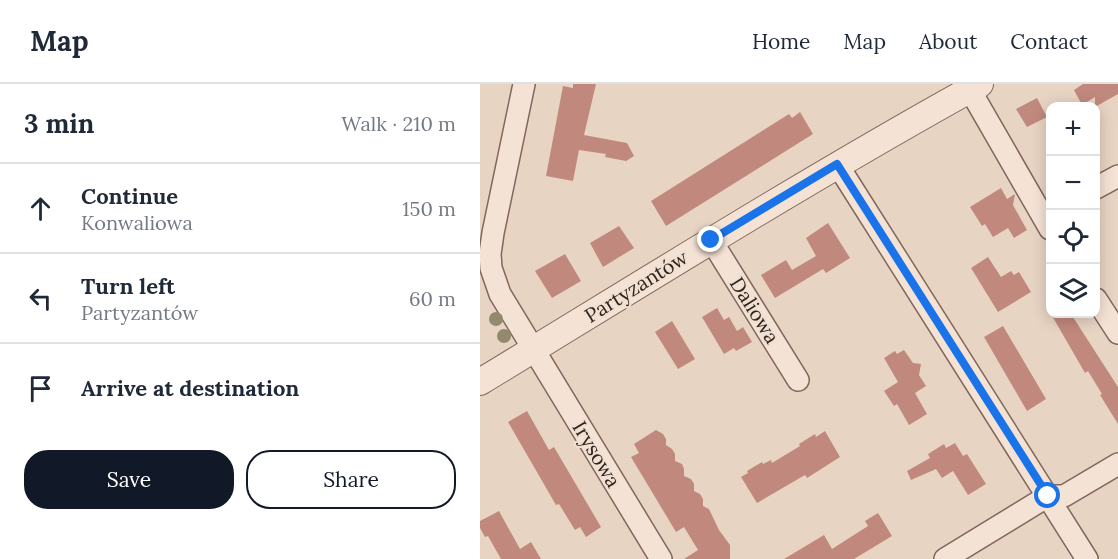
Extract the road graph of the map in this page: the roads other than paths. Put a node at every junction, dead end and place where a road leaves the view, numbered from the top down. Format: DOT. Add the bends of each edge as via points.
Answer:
graph roads {
  1 [pos="524,84"];
  2 [pos="975,87"];
  3 [pos="837,164"];
  4 [pos="1118,176"];
  5 [pos="1100,185"];
  6 [pos="1046,216"];
  7 [pos="486,232"];
  8 [pos="711,240"];
  9 [pos="1100,306"];
  10 [pos="1118,333"];
  11 [pos="532,350"];
  12 [pos="798,380"];
  13 [pos="480,382"];
  14 [pos="1118,464"];
  15 [pos="1048,496"];
  16 [pos="661,559"];
  17 [pos="945,559"];
  18 [pos="1087,559"];
  1 -- 7 [label="street, Irysowa"];
  2 -- 3 [label="street, Partyzantów"];
  2 -- 6 [label="street"];
  3 -- 8 [label="street, Partyzantów"];
  3 -- 15 [label="street"];
  4 -- 5 [label="street"];
  7 -- 11 [label="street, Irysowa" via="494,281"];
  8 -- 11 [label="street, Partyzantów"];
  8 -- 12 [label="street, Daliowa"];
  9 -- 10 [label="street"];
  11 -- 13 [label="street, Partyzantów"];
  11 -- 16 [label="street, Irysowa"];
  14 -- 15 [label="street" via="1064,496"];
  15 -- 17 [label="street"];
  15 -- 18 [label="street"];
}
